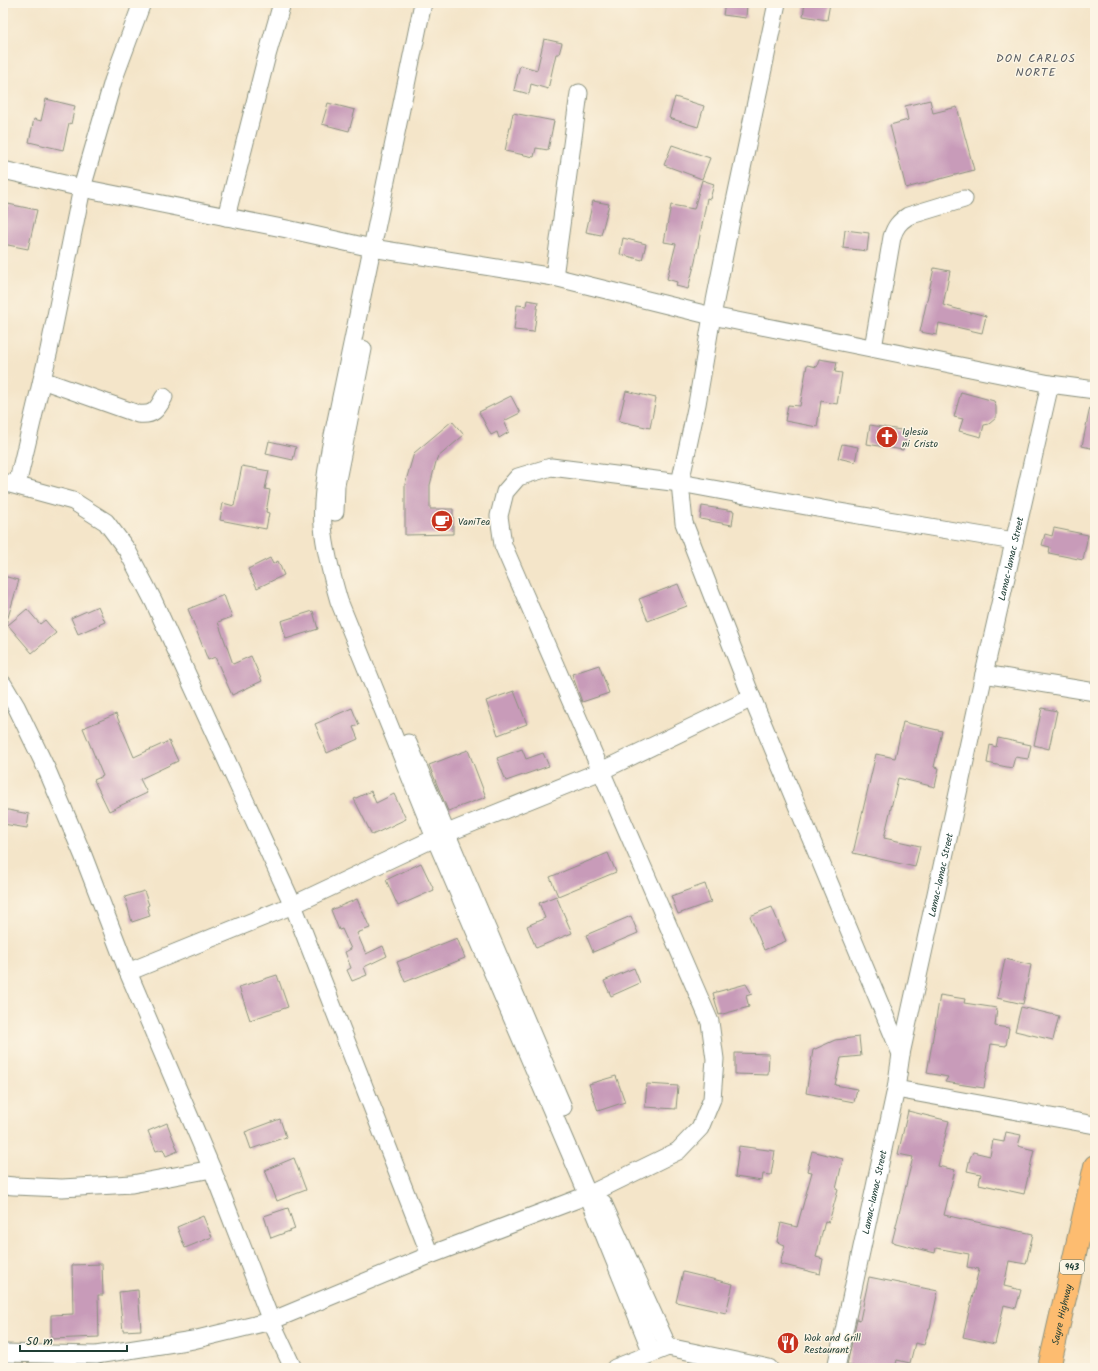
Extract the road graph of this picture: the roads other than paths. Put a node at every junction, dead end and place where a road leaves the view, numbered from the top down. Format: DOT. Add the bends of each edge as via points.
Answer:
graph roads {
  1 [pos="142,3"];
  2 [pos="282,3"];
  3 [pos="423,3"];
  4 [pos="435,3"];
  5 [pos="777,3"];
  6 [pos="425,21"];
  7 [pos="579,93"];
  8 [pos="3,170"];
  9 [pos="82,188"];
  10 [pos="964,199"];
  11 [pos="226,217"];
  12 [pos="377,248"];
  13 [pos="554,277"];
  14 [pos="712,316"];
  15 [pos="873,348"];
  16 [pos="42,380"];
  17 [pos="1050,384"];
  18 [pos="1095,390"];
  19 [pos="164,397"];
  20 [pos="680,483"];
  21 [pos="10,484"];
  22 [pos="1014,541"];
  23 [pos="984,674"];
  24 [pos="3,684"];
  25 [pos="1095,692"];
  26 [pos="752,698"];
  27 [pos="601,771"];
  28 [pos="441,836"];
  29 [pos="293,905"];
  30 [pos="128,972"];
  31 [pos="901,1054"];
  32 [pos="896,1089"];
  33 [pos="1095,1125"];
  34 [pos="1095,1166"];
  35 [pos="212,1169"];
  36 [pos="3,1185"];
  37 [pos="593,1193"];
  38 [pos="430,1255"];
  39 [pos="271,1321"];
  40 [pos="668,1347"];
  41 [pos="3,1353"];
  42 [pos="652,1353"];
  43 [pos="293,1368"];
  44 [pos="615,1368"];
  45 [pos="769,1368"];
  46 [pos="836,1368"];
  47 [pos="1049,1368"];
  1 -- 9 [label="street" via="113,81"];
  2 -- 11 [label="street"];
  3 -- 6 [label="street"];
  4 -- 6 [label="street"];
  5 -- 14 [label="street"];
  6 -- 12 [label="street"];
  7 -- 13 [label="street"];
  8 -- 9 [label="street"];
  9 -- 11 [label="street"];
  9 -- 16 [label="street"];
  10 -- 15 [label="street" via="908,216 895,228"];
  11 -- 12 [label="street"];
  12 -- 13 [label="street"];
  12 -- 28 [label="street" via="336,452 324,486 323,526 328,563 338,601 398,719"];
  13 -- 14 [label="street"];
  14 -- 15 [label="street"];
  14 -- 20 [label="street"];
  15 -- 17 [label="street"];
  16 -- 19 [label="street" via="145,415 159,407"];
  16 -- 21 [label="street"];
  17 -- 18 [label="street"];
  17 -- 22 [label="street, Lamac-lamac Street"];
  20 -- 22 [label="street"];
  20 -- 26 [label="street" via="684,524"];
  20 -- 27 [label="street" via="551,466 518,477 504,492 499,516 503,546"];
  21 -- 29 [label="street" via="73,501 106,522 127,550 154,602"];
  22 -- 23 [label="street, Lamac-lamac Street"];
  23 -- 25 [label="street"];
  23 -- 31 [label="street, Lamac-lamac Street"];
  24 -- 30 [label="street" via="47,770"];
  26 -- 27 [label="street"];
  26 -- 31 [label="street"];
  27 -- 28 [label="street"];
  27 -- 37 [label="street" via="710,1022 715,1059 712,1099 700,1128 678,1151"];
  28 -- 29 [label="street"];
  28 -- 37 [label="street"];
  29 -- 30 [label="street"];
  29 -- 38 [label="street"];
  30 -- 35 [label="street"];
  31 -- 32 [label="street, Lamac-lamac Street"];
  32 -- 33 [label="street"];
  32 -- 46 [label="street, Lamac-lamac Street"];
  34 -- 47 [label="highway, Sayre Highway / 943"];
  35 -- 36 [label="street" via="132,1184 62,1188"];
  35 -- 39 [label="street"];
  37 -- 38 [label="street"];
  37 -- 40 [label="street"];
  37 -- 42 [label="street"];
  38 -- 39 [label="street"];
  39 -- 41 [label="street" via="193,1340 96,1355"];
  39 -- 43 [label="street"];
  40 -- 42 [label="street"];
  40 -- 45 [label="street"];
  42 -- 44 [label="street"];
}
